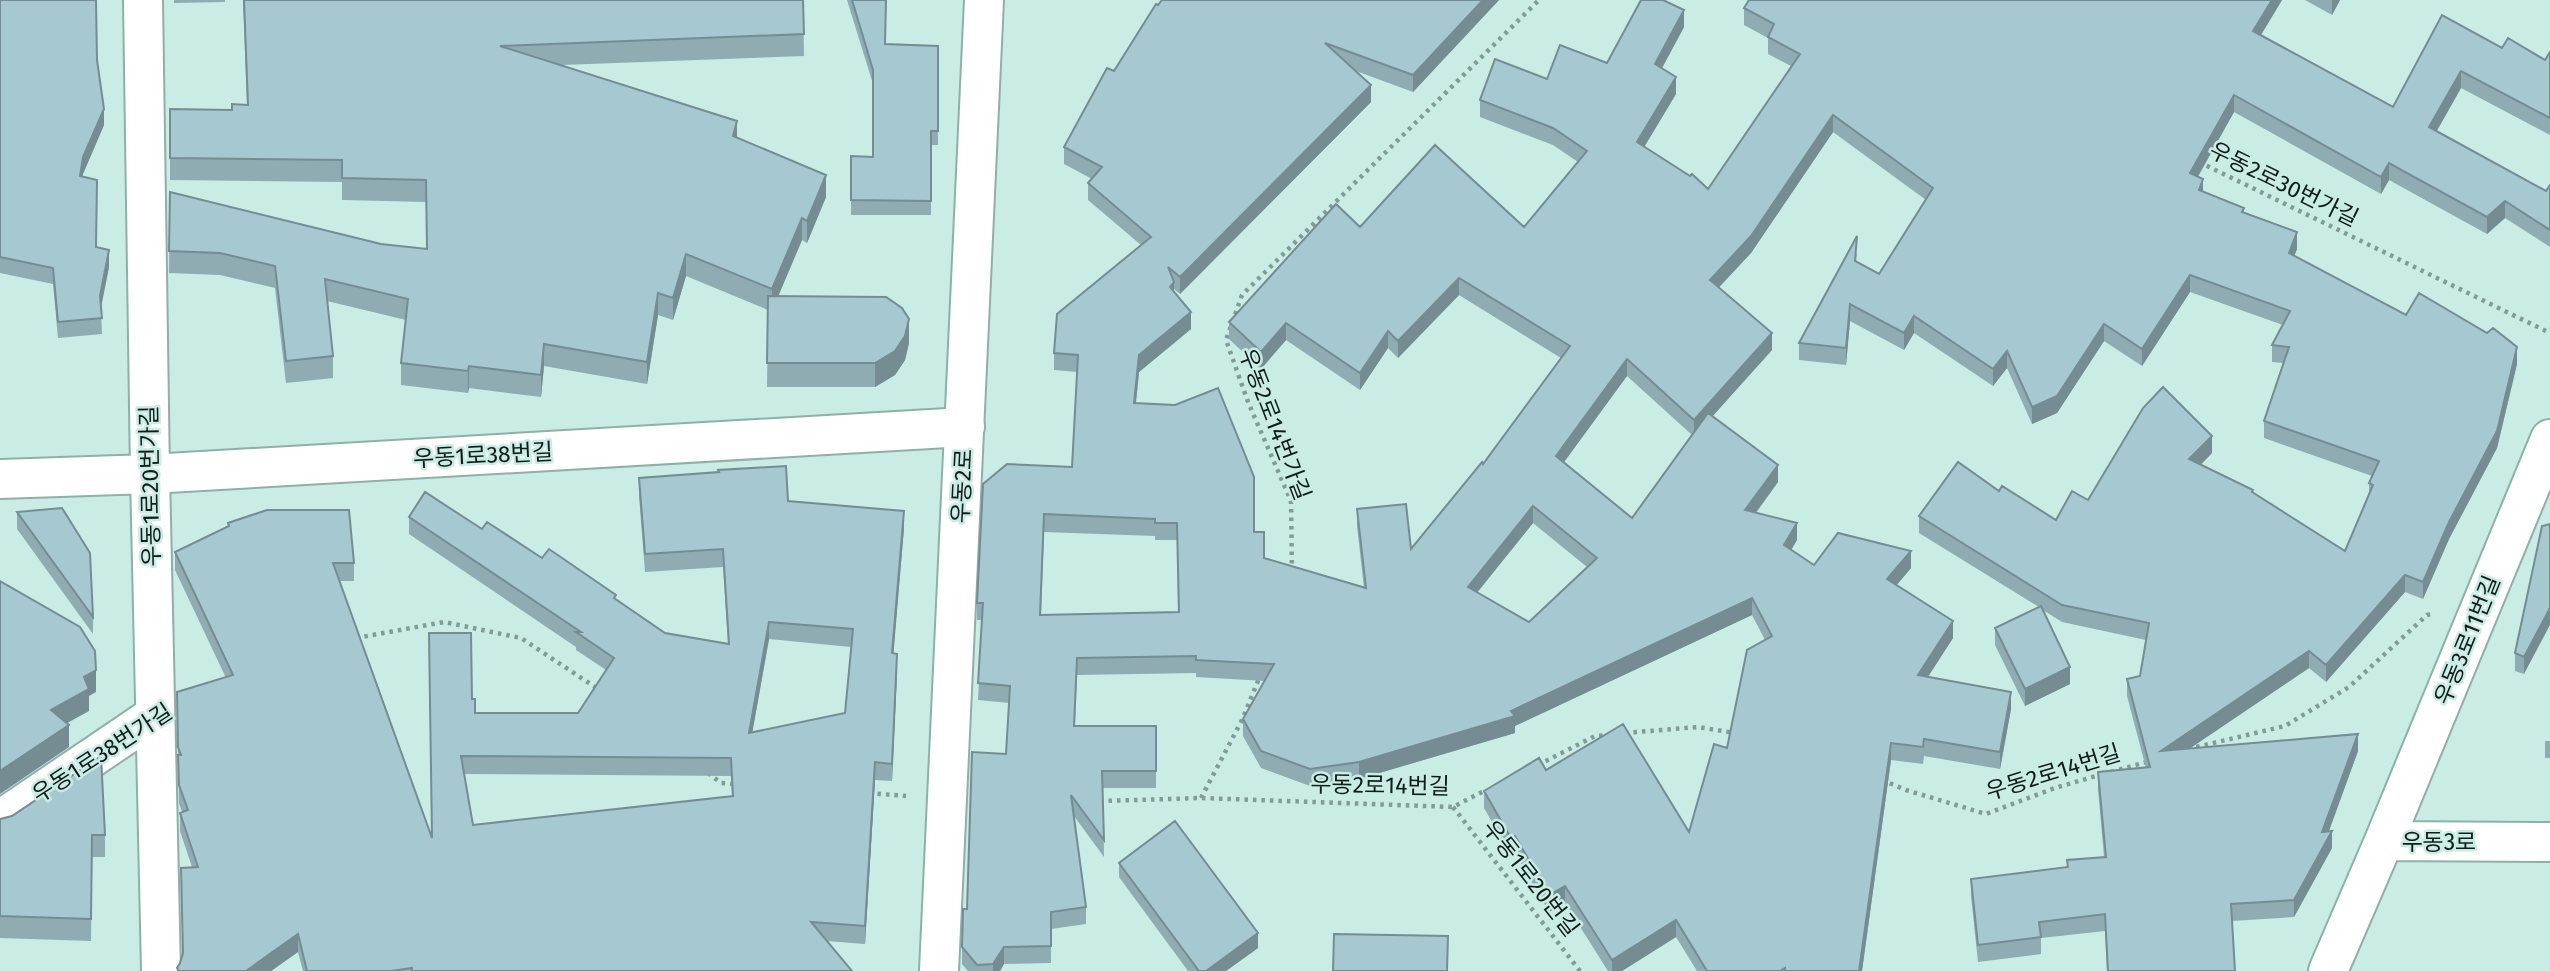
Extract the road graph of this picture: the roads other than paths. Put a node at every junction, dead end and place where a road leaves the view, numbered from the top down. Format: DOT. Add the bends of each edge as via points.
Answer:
graph roads {
  1 [pos="144,0"];
  2 [pos="984,0"];
  3 [pos="965,427"];
  4 [pos="2550,439"];
  5 [pos="150,474"];
  6 [pos="0,479"];
  7 [pos="155,715"];
  8 [pos="0,820"];
  9 [pos="2384,841"];
  10 [pos="2550,842"];
  11 [pos="161,971"];
  12 [pos="939,971"];
  13 [pos="2328,971"];
  1 -- 5 [label="street, 우동1로20번가길"];
  2 -- 3 [label="street, 우동2로"];
  3 -- 5 [label="street, 우동1로38번길"];
  3 -- 12 [label="street, 우동2로"];
  4 -- 9 [label="street, 우동3로11번길"];
  5 -- 6 [label="street, 우동1로38번길"];
  5 -- 7 [label="street, 우동1로20번가길"];
  7 -- 8 [label="street, 우동1로38번가길"];
  7 -- 11 [label="street, 우동1로20번가길"];
  9 -- 10 [label="street, 우동3로"];
  9 -- 13 [label="street, 우동3로"];
}
